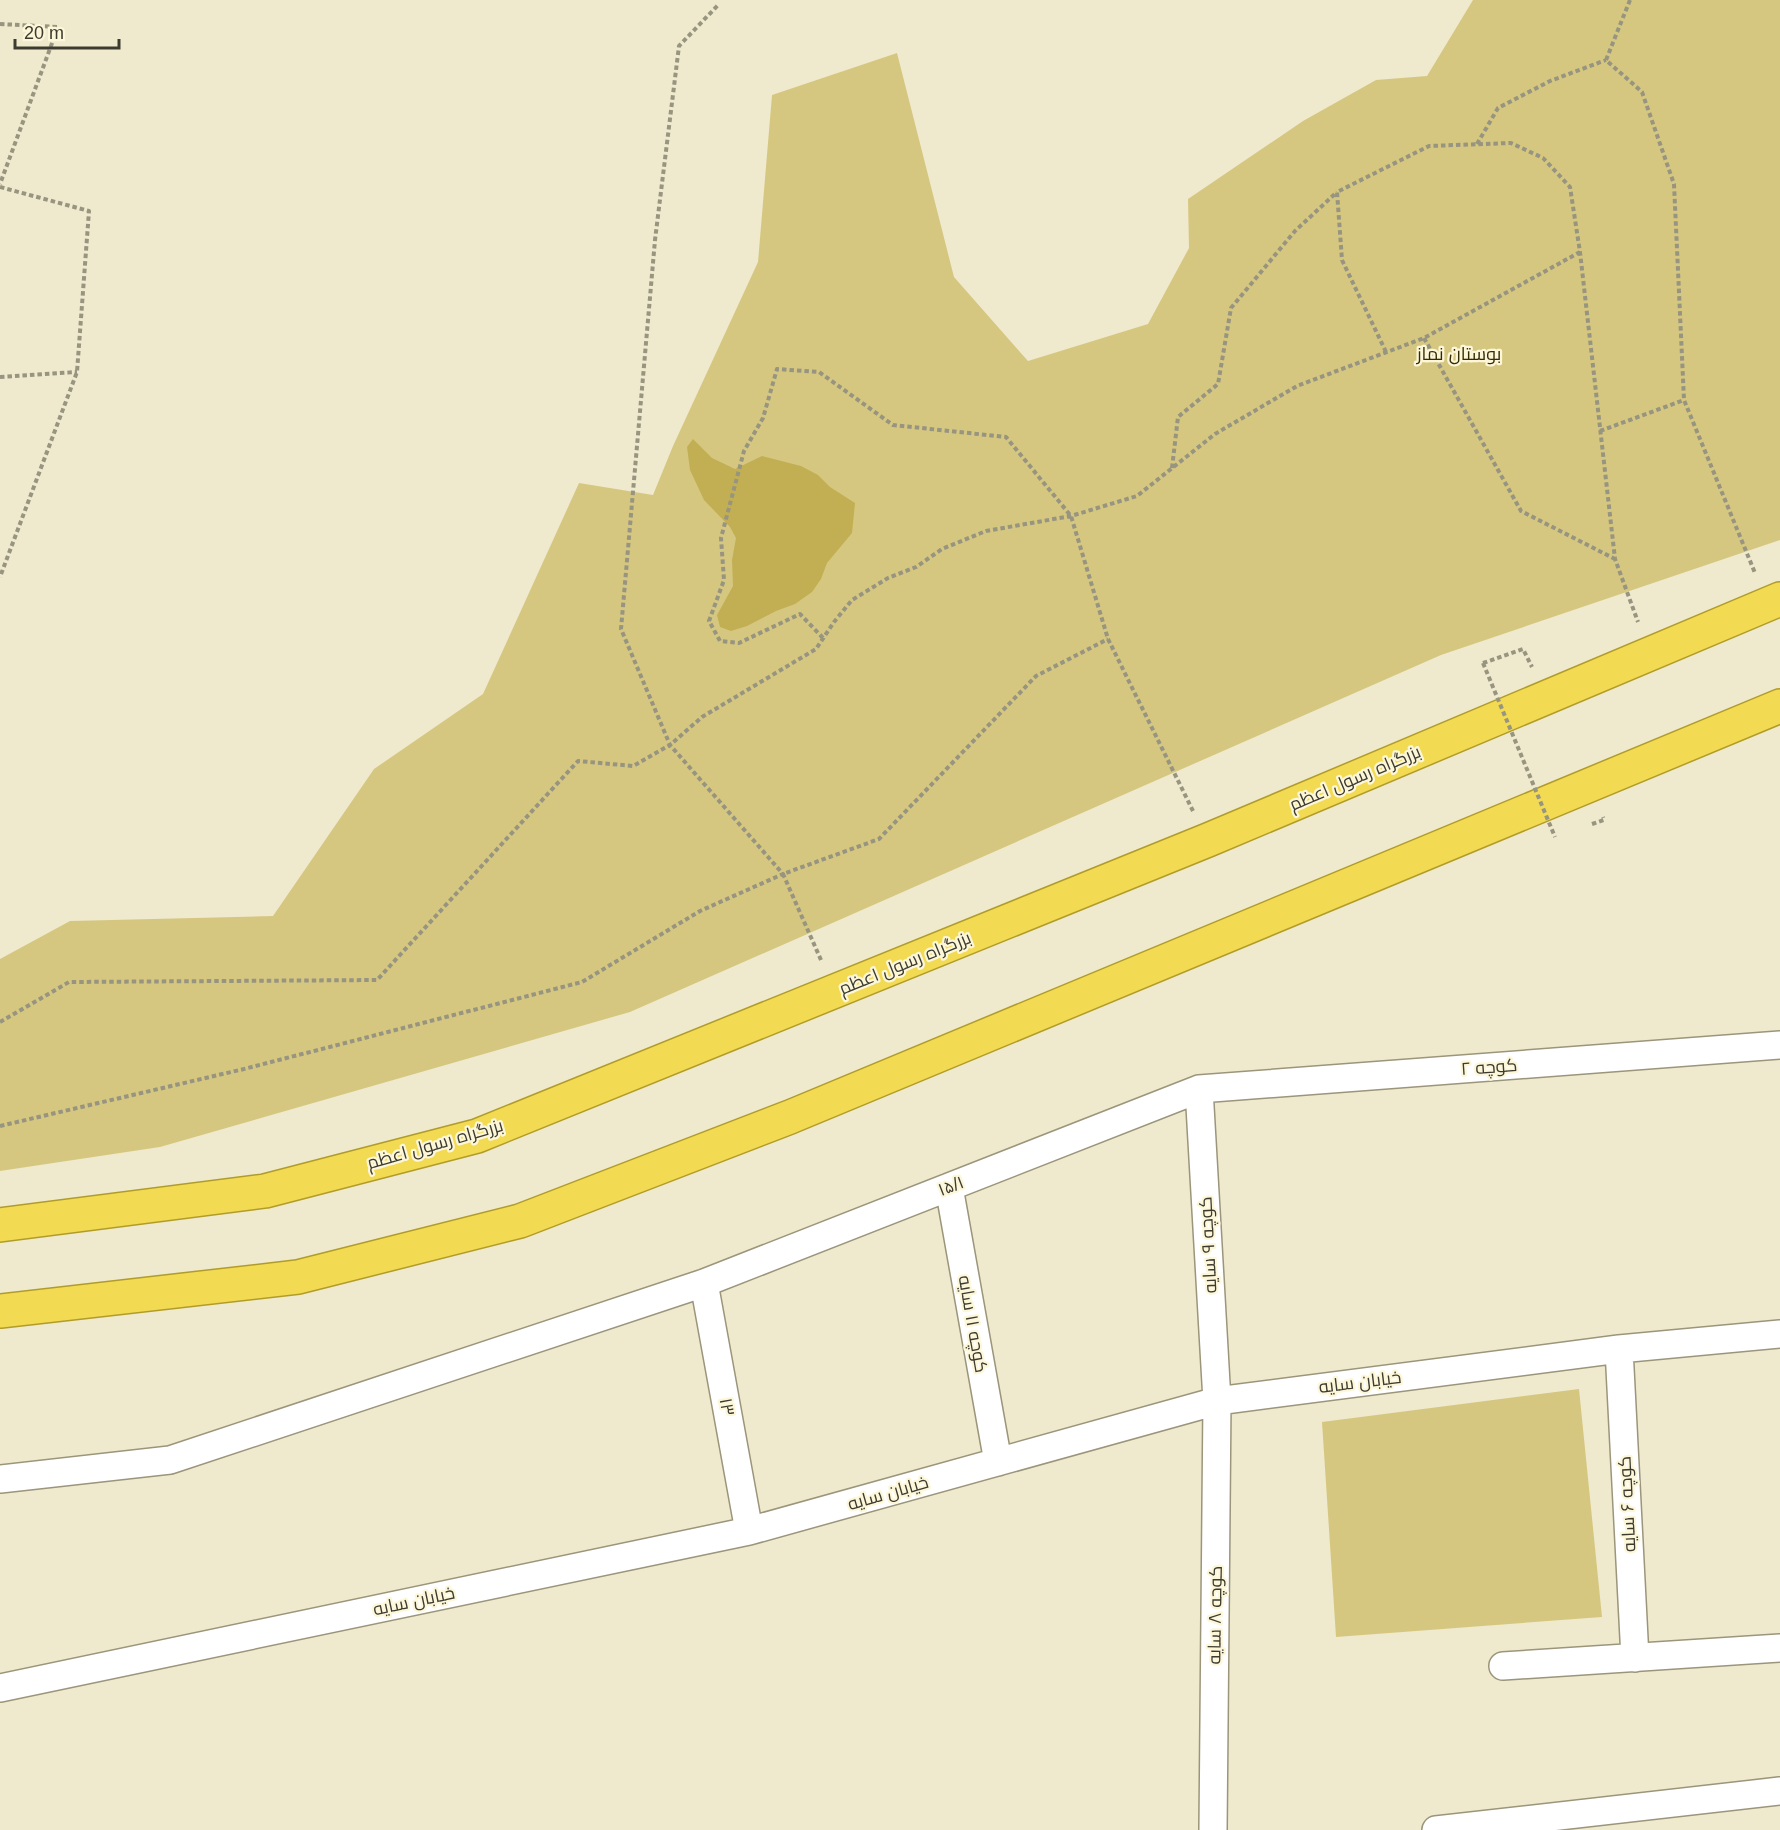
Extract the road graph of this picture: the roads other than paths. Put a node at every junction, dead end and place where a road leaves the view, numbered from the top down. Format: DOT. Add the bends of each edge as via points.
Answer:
graph roads {
  1 [pos="1774,601"];
  2 [pos="1780,706"];
  3 [pos="1780,1045"];
  4 [pos="1198,1089"];
  5 [pos="949,1187"];
  6 [pos="0,1225"];
  7 [pos="704,1283"];
  8 [pos="0,1311"];
  9 [pos="1780,1334"];
  10 [pos="1619,1349"];
  11 [pos="1217,1401"];
  12 [pos="998,1462"];
  13 [pos="0,1479"];
  14 [pos="749,1532"];
  15 [pos="1780,1648"];
  16 [pos="1635,1658"];
  17 [pos="1503,1666"];
  18 [pos="0,1688"];
  19 [pos="1780,1791"];
  20 [pos="1213,1830"];
  21 [pos="1436,1830"];
  1 -- 6 [label="highway, بزرگراه رسول اعظم" via="1208,840 477,1136 265,1191"];
  2 -- 8 [label="highway" via="790,1117 520,1221 298,1277"];
  3 -- 4 [label="street, کوچه ۲"];
  4 -- 5 [label="street, ۱۵/۱"];
  4 -- 11 [label="street, کوچه ۹ سایه"];
  5 -- 7 [label="street, ۱۵/۱"];
  5 -- 12 [label="street, کوچه ۱۱ سایه"];
  7 -- 13 [label="street, ۱۵/۱" via="170,1460"];
  7 -- 14 [label="street, ۱۳"];
  9 -- 10 [label="street, خیابان سایه"];
  10 -- 11 [label="street, خیابان سایه"];
  10 -- 16 [label="street, کوچه ۶ سایه"];
  11 -- 12 [label="street, خیابان سایه"];
  11 -- 20 [label="street, کوچه ۸ سایه"];
  12 -- 14 [label="street, خیابان سایه"];
  14 -- 18 [label="street, خیابان سایه"];
  15 -- 16 [label="street"];
  16 -- 17 [label="street"];
  19 -- 21 [label="street"];
}
